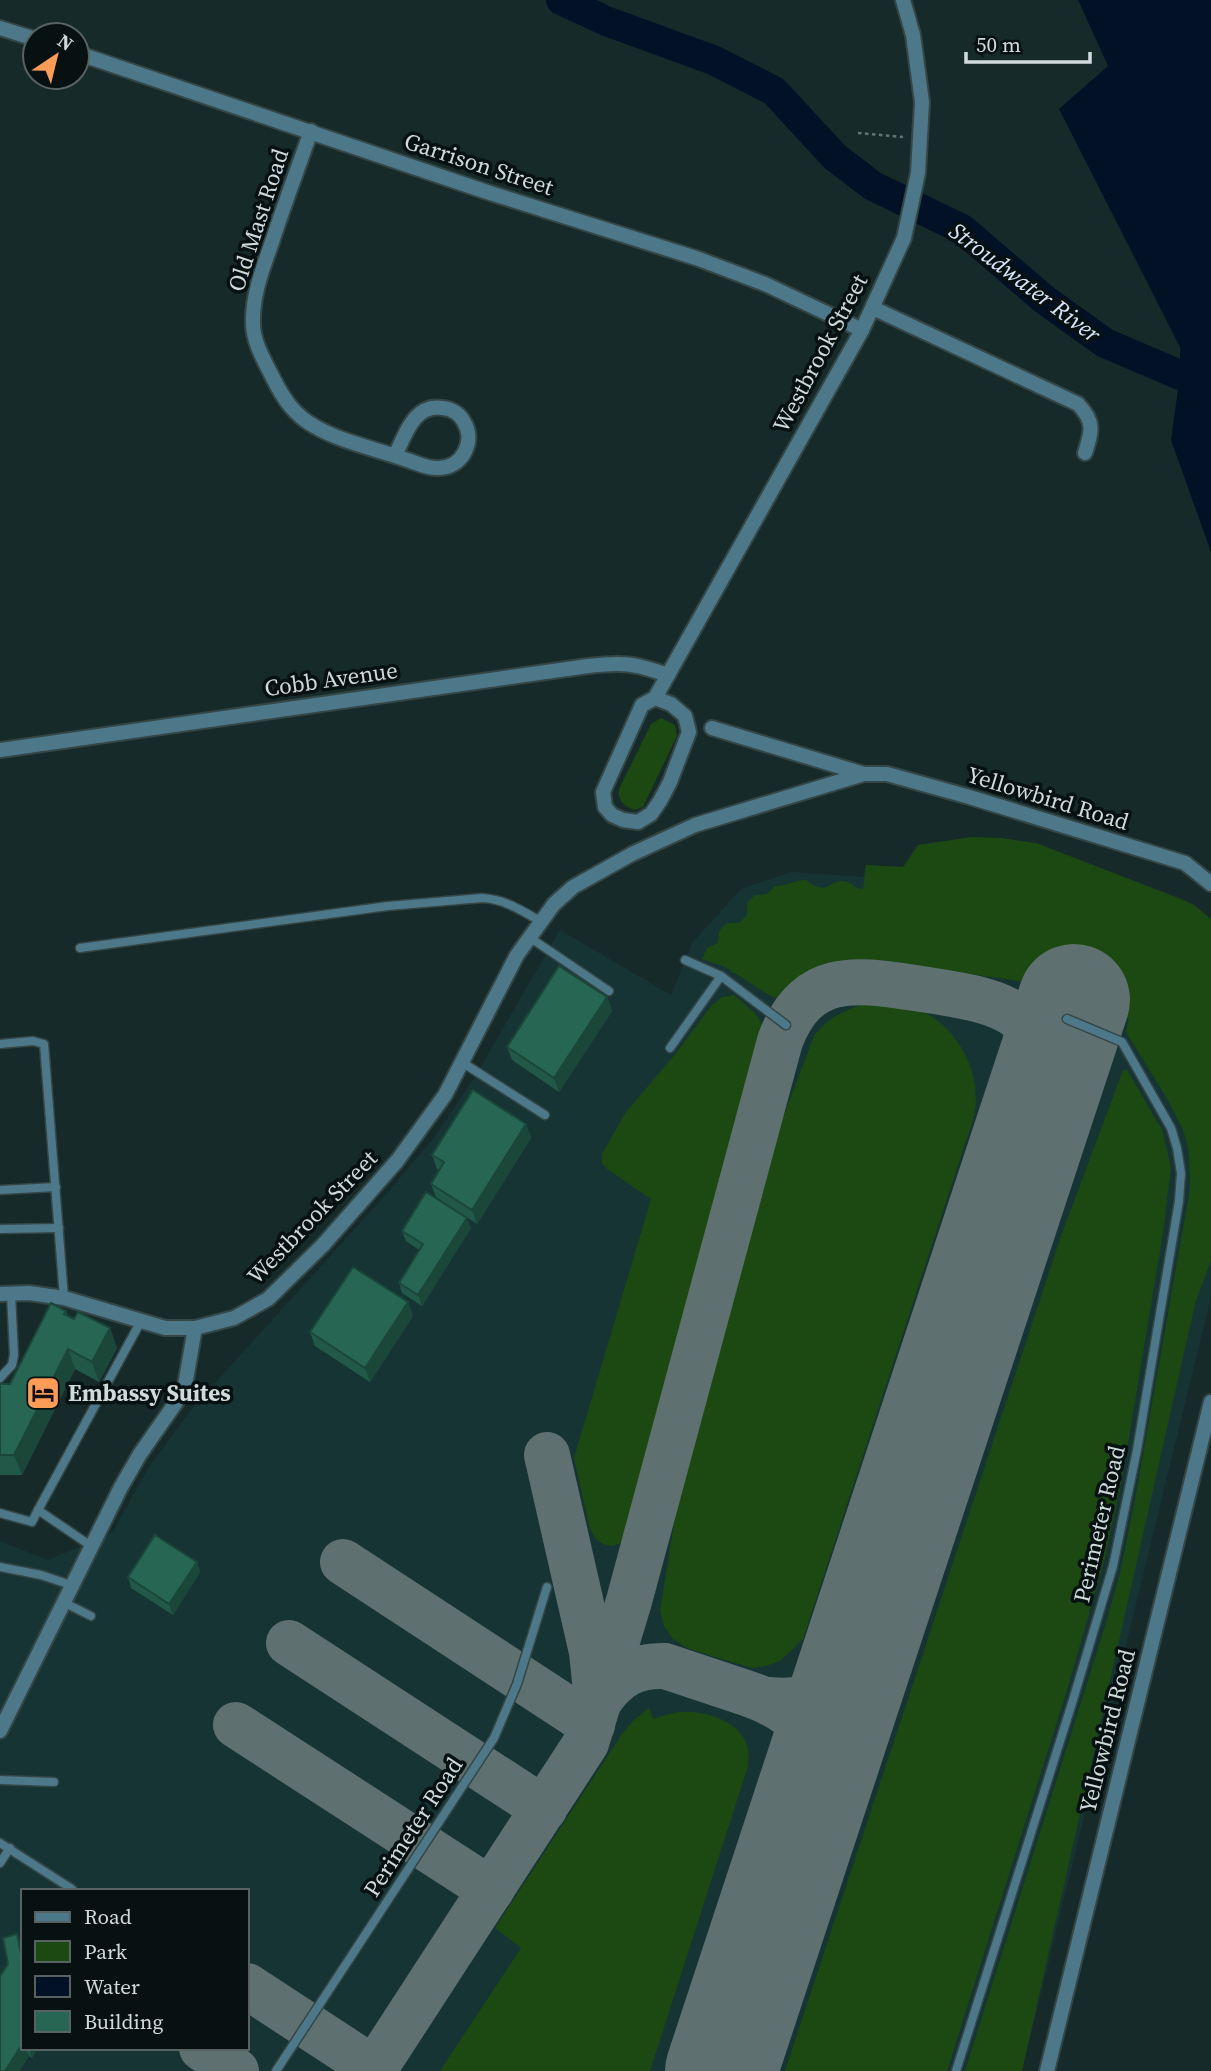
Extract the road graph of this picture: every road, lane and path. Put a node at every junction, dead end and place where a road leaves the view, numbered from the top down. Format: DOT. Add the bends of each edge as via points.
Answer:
graph roads {
  1 [pos="903,0"];
  2 [pos="0,28"];
  3 [pos="21,35"];
  4 [pos="91,58"];
  5 [pos="311,131"];
  6 [pos="858,133"];
  7 [pos="920,140"];
  8 [pos="873,308"];
  9 [pos="862,330"];
  10 [pos="1085,453"];
  11 [pos="395,456"];
  12 [pos="668,675"];
  13 [pos="655,698"];
  14 [pos="712,728"];
  15 [pos="0,750"];
  16 [pos="864,774"];
  17 [pos="638,822"];
  18 [pos="637,852"];
  19 [pos="1211,884"];
  20 [pos="540,921"];
  21 [pos="529,937"];
  22 [pos="80,948"];
  23 [pos="685,960"];
  24 [pos="721,976"];
  25 [pos="608,991"];
  26 [pos="1068,1019"];
  27 [pos="786,1025"];
  28 [pos="0,1044"];
  29 [pos="670,1048"];
  30 [pos="463,1063"];
  31 [pos="545,1115"];
  32 [pos="56,1187"];
  33 [pos="0,1190"];
  34 [pos="59,1228"];
  35 [pos="0,1229"];
  36 [pos="6,1294"];
  37 [pos="64,1298"];
  38 [pos="141,1321"];
  39 [pos="195,1328"];
  40 [pos="0,1378"];
  41 [pos="1211,1403"];
  42 [pos="38,1510"];
  43 [pos="0,1513"];
  44 [pos="90,1546"];
  45 [pos="0,1567"];
  46 [pos="71,1585"];
  47 [pos="547,1587"];
  48 [pos="63,1602"];
  49 [pos="91,1616"];
  50 [pos="0,1731"];
  51 [pos="0,1780"];
  52 [pos="54,1782"];
  53 [pos="0,1843"];
  54 [pos="10,1848"];
  55 [pos="0,1864"];
  56 [pos="71,1889"];
  57 [pos="276,2071"];
  58 [pos="956,2071"];
  59 [pos="1047,2071"];
  1 -- 7 [label="street, Westbrook Street" via="919,73"];
  2 -- 3 [label="street"];
  4 -- 5 [label="street, Garrison Street"];
  5 -- 9 [label="street, Garrison Street" via="696,258 765,284"];
  5 -- 11 [label="street, Old Mast Road" via="256,292 253,326 262,357 292,410 315,428"];
  6 -- 7 [label="path"];
  7 -- 8 [label="street, Westbrook Street" via="904,238"];
  8 -- 9 [label="street, Westbrook Street"];
  8 -- 10 [label="street" via="1078,404 1089,416 1092,434"];
  9 -- 12 [label="street, Westbrook Street"];
  11 -- 11 [label="street, Old Mast Road" via="446,468 462,457 468,430 449,409 428,408 411,422"];
  12 -- 13 [label="street, Westbrook Street"];
  12 -- 15 [label="street, Cobb Avenue" via="635,664 609,664"];
  13 -- 17 [label="street" via="685,716 689,732 660,801"];
  13 -- 17 [label="street, Westbrook Street" via="642,705 603,792 605,807 612,815"];
  14 -- 16 [label="street, Yellowbird Road"];
  16 -- 18 [label="street, Yellowbird Road" via="695,825"];
  16 -- 19 [label="street, Yellowbird Road" via="887,774 967,796 1185,863"];
  17 -- 18 [label="street"];
  18 -- 20 [label="street, Westbrook Street" via="573,887"];
  20 -- 21 [label="street, Westbrook Street"];
  20 -- 22 [label="lane" via="510,904 482,898 388,906"];
  21 -- 25 [label="lane"];
  21 -- 30 [label="street, Westbrook Street"];
  23 -- 24 [label="lane"];
  24 -- 27 [label="lane"];
  24 -- 29 [label="lane"];
  26 -- 58 [label="lane, Perimeter Road" via="1122,1042 1171,1128 1181,1173 1180,1202 1113,1566"];
  28 -- 32 [label="lane" via="44,1044"];
  30 -- 31 [label="lane"];
  30 -- 39 [label="street, Westbrook Street" via="445,1096 397,1161 297,1272 268,1299 234,1318"];
  32 -- 33 [label="lane"];
  32 -- 34 [label="lane"];
  34 -- 35 [label="lane"];
  34 -- 37 [label="lane"];
  36 -- 37 [label="street, Westbrook Street"];
  36 -- 40 [label="lane" via="13,1355 12,1366"];
  37 -- 38 [label="street, Westbrook Street"];
  38 -- 39 [label="street, Westbrook Street" via="165,1328"];
  38 -- 42 [label="lane"];
  39 -- 44 [label="street" via="184,1391 140,1454"];
  41 -- 59 [label="street, Yellowbird Road"];
  42 -- 43 [label="lane" via="32,1522"];
  42 -- 44 [label="lane"];
  44 -- 46 [label="street"];
  45 -- 46 [label="lane"];
  46 -- 48 [label="street"];
  47 -- 57 [label="lane, Perimeter Road" via="517,1684 494,1738"];
  48 -- 49 [label="lane"];
  48 -- 50 [label="street"];
  51 -- 52 [label="lane"];
  53 -- 54 [label="lane"];
  54 -- 55 [label="lane"];
  54 -- 56 [label="lane"];
}
